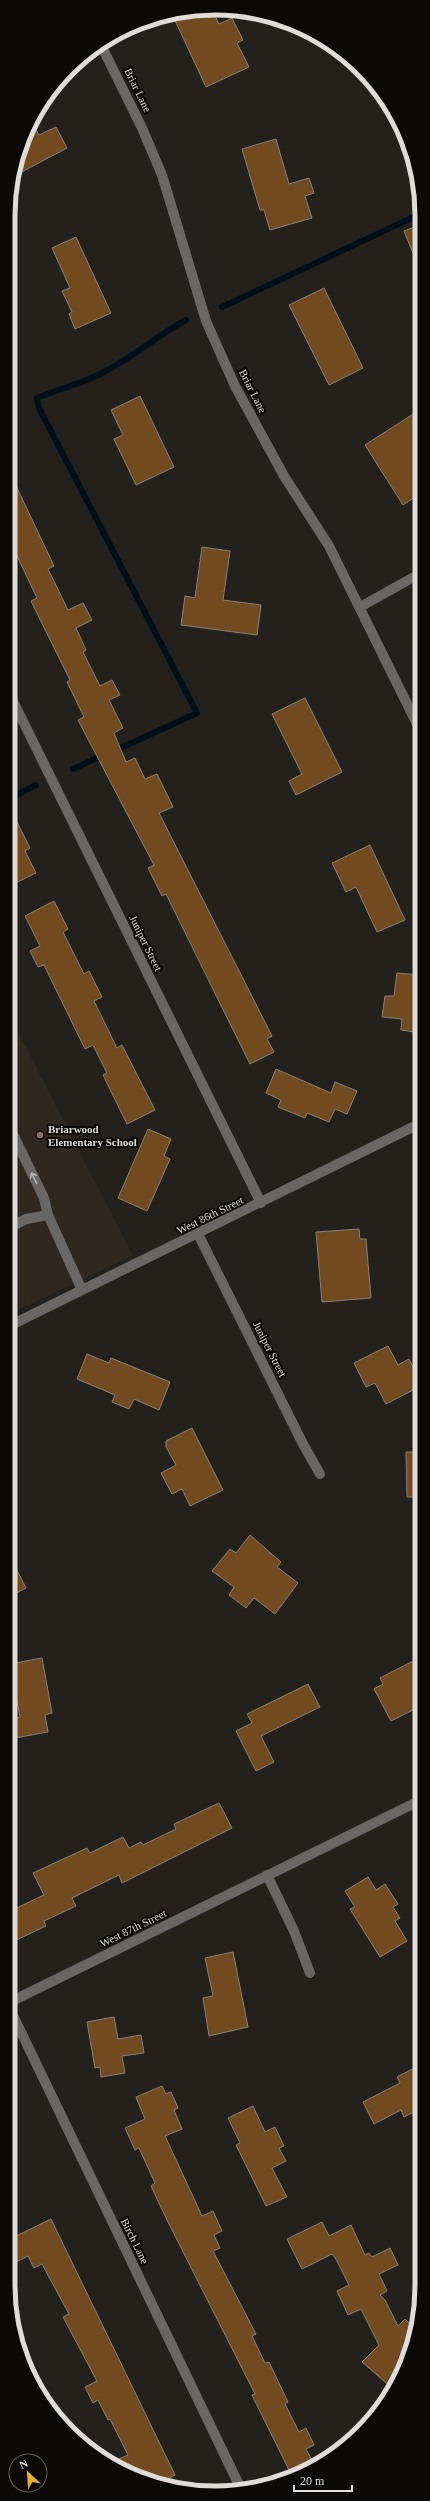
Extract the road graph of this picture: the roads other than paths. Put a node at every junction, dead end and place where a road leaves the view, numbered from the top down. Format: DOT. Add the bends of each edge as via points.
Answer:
graph roads {
  1 [pos="103,49"];
  2 [pos="415,576"];
  3 [pos="360,607"];
  4 [pos="15,705"];
  5 [pos="415,720"];
  6 [pos="415,1126"];
  7 [pos="15,1138"];
  8 [pos="261,1203"];
  9 [pos="48,1215"];
  10 [pos="15,1225"];
  11 [pos="198,1234"];
  12 [pos="82,1290"];
  13 [pos="15,1323"];
  14 [pos="320,1474"];
  15 [pos="415,1803"];
  16 [pos="267,1875"];
  17 [pos="310,1973"];
  18 [pos="15,2001"];
  19 [pos="15,2019"];
  20 [pos="239,2484"];
  1 -- 3 [label="street, Briar Lane" via="162,175 206,321 235,386 284,476 329,546"];
  2 -- 3 [label="street"];
  3 -- 5 [label="street, Briar Lane"];
  4 -- 8 [label="street, Juniper Street"];
  6 -- 8 [label="street, West 86th Street"];
  9 -- 7 [label="street, one-way" via="44,1198"];
  8 -- 11 [label="street, West 86th Street"];
  9 -- 10 [label="street"];
  9 -- 12 [label="street"];
  11 -- 12 [label="street, West 86th Street"];
  11 -- 14 [label="street, Juniper Street"];
  12 -- 13 [label="street, West 86th Street"];
  15 -- 16 [label="street, West 87th Street"];
  16 -- 17 [label="street" via="294,1931"];
  16 -- 18 [label="street, West 87th Street"];
  19 -- 20 [label="street, Birch Lane"];
}
